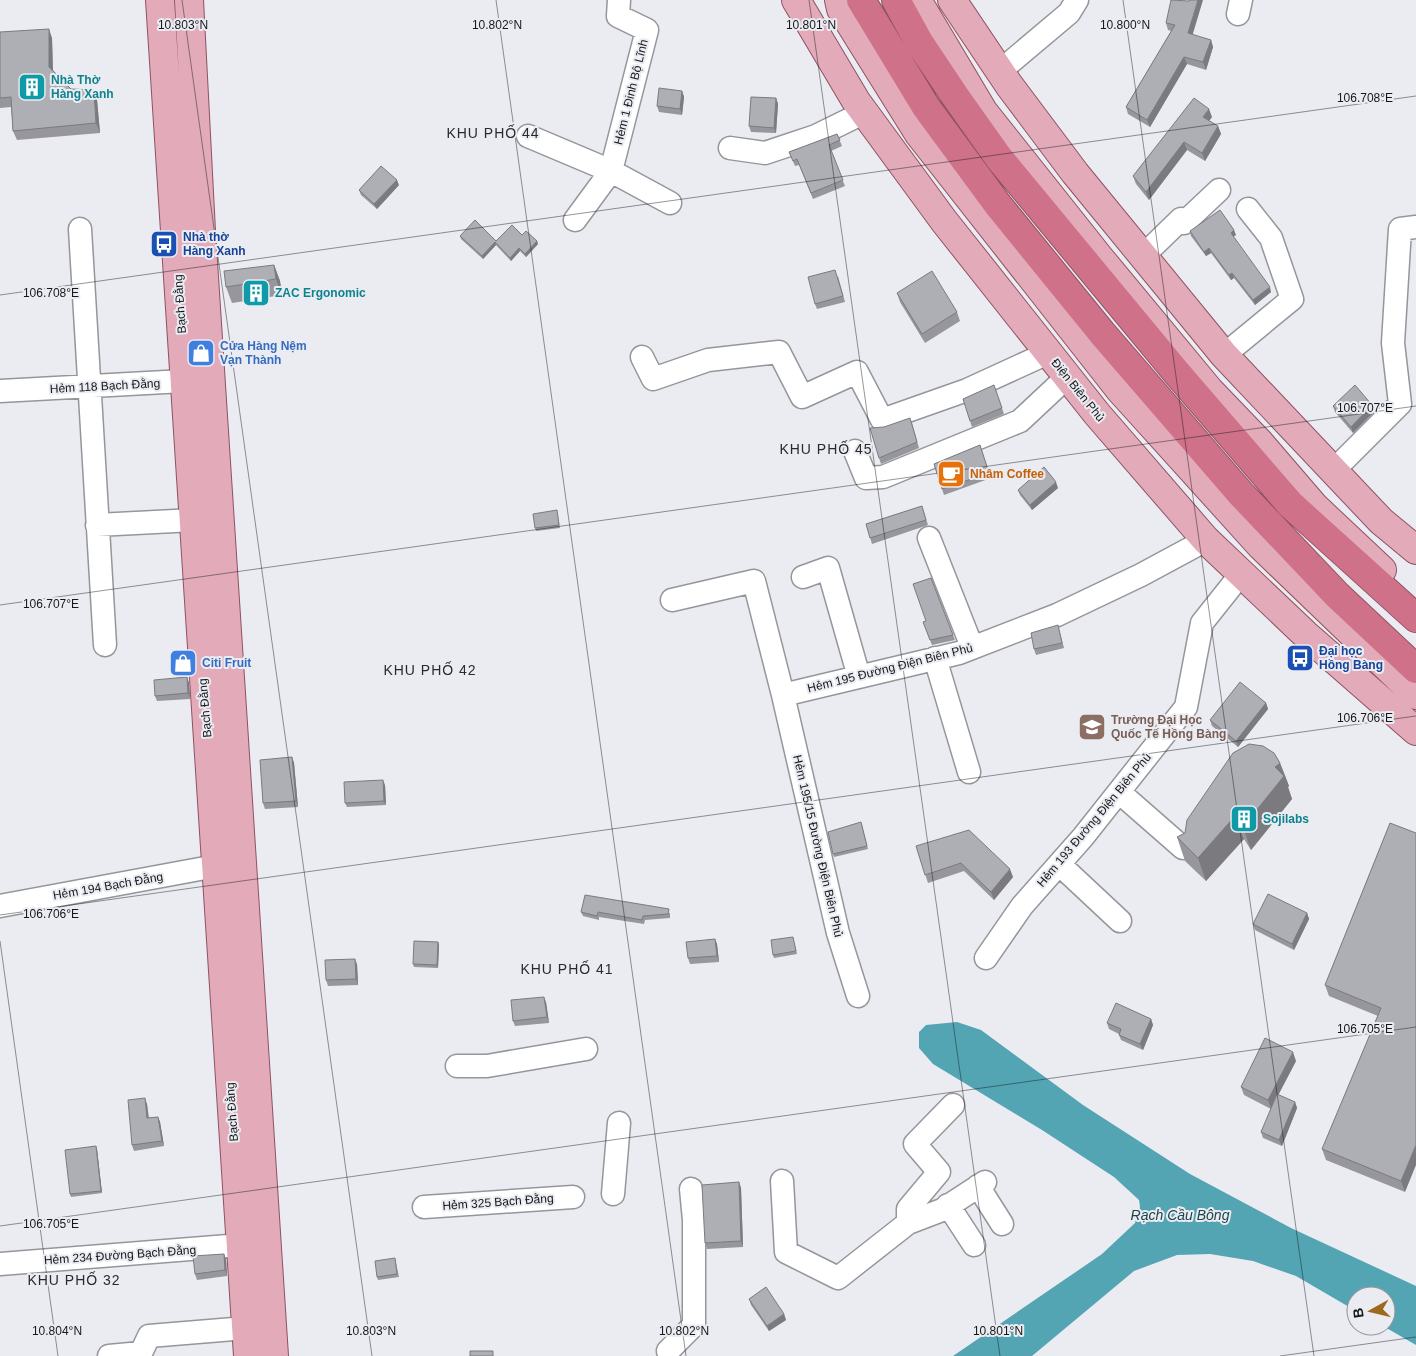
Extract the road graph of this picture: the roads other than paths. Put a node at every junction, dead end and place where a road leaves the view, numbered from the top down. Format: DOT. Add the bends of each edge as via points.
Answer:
graph roads {
  1 [pos="160,0"];
  2 [pos="189,0"];
  3 [pos="619,0"];
  4 [pos="796,0"];
  5 [pos="840,0"];
  6 [pos="861,0"];
  7 [pos="896,0"];
  8 [pos="917,0"];
  9 [pos="952,0"];
  10 [pos="1077,0"];
  11 [pos="999,72"];
  12 [pos="865,112"];
  13 [pos="182,136"];
  14 [pos="528,136"];
  15 [pos="730,148"];
  16 [pos="611,170"];
  17 [pos="1219,190"];
  18 [pos="670,203"];
  19 [pos="1248,209"];
  20 [pos="575,220"];
  21 [pos="1416,227"];
  22 [pos="80,229"];
  23 [pos="1143,256"];
  24 [pos="1048,353"];
  25 [pos="1224,355"];
  26 [pos="642,357"];
  27 [pos="1068,377"];
  28 [pos="198,381"];
  29 [pos="89,386"];
  30 [pos="0,391"];
  31 [pos="855,451"];
  32 [pos="1333,471"];
  33 [pos="194,520"];
  34 [pos="97,525"];
  35 [pos="929,538"];
  36 [pos="1206,540"];
  37 [pos="1416,550"];
  38 [pos="1241,574"];
  39 [pos="803,577"];
  40 [pos="672,600"];
  41 [pos="1416,602"];
  42 [pos="1416,618"];
  43 [pos="105,645"];
  44 [pos="972,647"];
  45 [pos="935,658"];
  46 [pos="1416,668"];
  47 [pos="859,676"];
  48 [pos="784,695"];
  49 [pos="1416,695"];
  50 [pos="1416,730"];
  51 [pos="969,772"];
  52 [pos="1119,792"];
  53 [pos="1183,848"];
  54 [pos="243,863"];
  55 [pos="1059,864"];
  56 [pos="216,866"];
  57 [pos="0,906"];
  58 [pos="1120,921"];
  59 [pos="986,958"];
  60 [pos="858,996"];
  61 [pos="586,1049"];
  62 [pos="456,1066"];
  63 [pos="954,1105"];
  64 [pos="620,1123"];
  65 [pos="782,1181"];
  66 [pos="691,1189"];
  67 [pos="612,1194"];
  68 [pos="573,1197"];
  69 [pos="948,1205"];
  70 [pos="424,1207"];
  71 [pos="908,1223"];
  72 [pos="1002,1224"];
  73 [pos="254,1245"];
  74 [pos="974,1245"];
  75 [pos="0,1264"];
  76 [pos="246,1328"];
  77 [pos="668,1351"];
  78 [pos="109,1356"];
  79 [pos="248,1356"];
  80 [pos="274,1356"];
  1 -- 13 [label="main road, Bạch Đằng"];
  2 -- 13 [label="main road, Bạch Đằng"];
  3 -- 16 [label="street, Hẻm 1 Đinh Bộ Lĩnh" via="618,16 647,30"];
  4 -- 12 [label="main road, Điện Biên Phủ"];
  5 -- 49 [label="main road" via="841,9 919,134 1120,390 1261,546"];
  6 -- 46 [label="highway" via="926,107 998,205 1096,325 1241,494 1338,596"];
  7 -- 42 [label="highway" via="954,96 999,158 1170,364 1290,504"];
  8 -- 41 [label="main road" via="983,110 1111,272 1210,391 1315,507"];
  9 -- 11 [label="main road"];
  10 -- 11 [label="street" via="1069,13"];
  11 -- 23 [label="main road"];
  12 -- 15 [label="street" via="816,136 765,153"];
  12 -- 24 [label="main road, Điện Biên Phủ" via="944,221"];
  13 -- 28 [label="main road, Bạch Đằng"];
  14 -- 16 [label="street"];
  16 -- 18 [label="street"];
  16 -- 20 [label="street"];
  17 -- 23 [label="street" via="1184,223 1181,219"];
  19 -- 25 [label="street" via="1270,238 1292,299"];
  21 -- 32 [label="street" via="1400,229 1393,343 1400,404"];
  22 -- 29 [label="street"];
  23 -- 25 [label="main road"];
  24 -- 26 [label="street" via="967,390 882,420 857,372 802,397 779,352 708,360 653,379"];
  24 -- 27 [label="main road, Điện Biên Phủ"];
  25 -- 32 [label="main road"];
  27 -- 31 [label="street" via="1020,421 883,477 866,478"];
  27 -- 36 [label="main road, Điện Biên Phủ"];
  28 -- 29 [label="street, Hẻm 118 Bạch Đằng"];
  28 -- 33 [label="main road, Bạch Đằng"];
  28 -- 54 [label="main road, Bạch Đằng"];
  29 -- 30 [label="street, Hẻm 118 Bạch Đằng"];
  29 -- 34 [label="street"];
  32 -- 37 [label="main road" via="1380,521"];
  33 -- 34 [label="street"];
  33 -- 56 [label="main road, Bạch Đằng"];
  34 -- 43 [label="street"];
  35 -- 44 [label="street"];
  36 -- 38 [label="main road, Điện Biên Phủ"];
  36 -- 44 [label="street, Hẻm 195 Đường Điện Biên Phủ" via="1057,615"];
  38 -- 50 [label="main road, Điện Biên Phủ" via="1304,634"];
  38 -- 52 [label="street, Hẻm 193 Đường Điện Biên Phủ" via="1202,623 1186,707"];
  39 -- 47 [label="street" via="828,568"];
  40 -- 48 [label="street" via="754,581"];
  44 -- 45 [label="street, Hẻm 195 Đường Điện Biên Phủ"];
  45 -- 47 [label="street, Hẻm 195 Đường Điện Biên Phủ"];
  45 -- 51 [label="street"];
  47 -- 48 [label="street, Hẻm 195 Đường Điện Biên Phủ"];
  48 -- 60 [label="street, Hẻm 195/15 Đường Điện Biên Phủ" via="838,933"];
  52 -- 53 [label="street"];
  52 -- 55 [label="street, Hẻm 193 Đường Điện Biên Phủ"];
  54 -- 56 [label="main road"];
  54 -- 73 [label="main road, Bạch Đằng"];
  55 -- 58 [label="street"];
  55 -- 59 [label="street, Hẻm 193 Đường Điện Biên Phủ" via="1022,906"];
  56 -- 57 [label="street, Hẻm 194 Bạch Đằng"];
  56 -- 73 [label="main road, Bạch Đằng"];
  61 -- 62 [label="street" via="487,1066"];
  63 -- 71 [label="street" via="915,1144 939,1172 908,1209"];
  64 -- 67 [label="street"];
  65 -- 71 [label="street" via="786,1252 838,1278"];
  66 -- 77 [label="street" via="694,1325"];
  68 -- 70 [label="street, Hẻm 325 Bạch Đằng"];
  69 -- 71 [label="street"];
  69 -- 72 [label="street" via="982,1184"];
  69 -- 74 [label="street"];
  73 -- 75 [label="street, Hẻm 234 Đường Bạch Đằng"];
  73 -- 76 [label="main road, Bạch Đằng"];
  73 -- 80 [label="main road, Bạch Đằng"];
  76 -- 78 [label="street" via="148,1336 141,1353"];
  76 -- 79 [label="main road, Bạch Đằng"];
}
